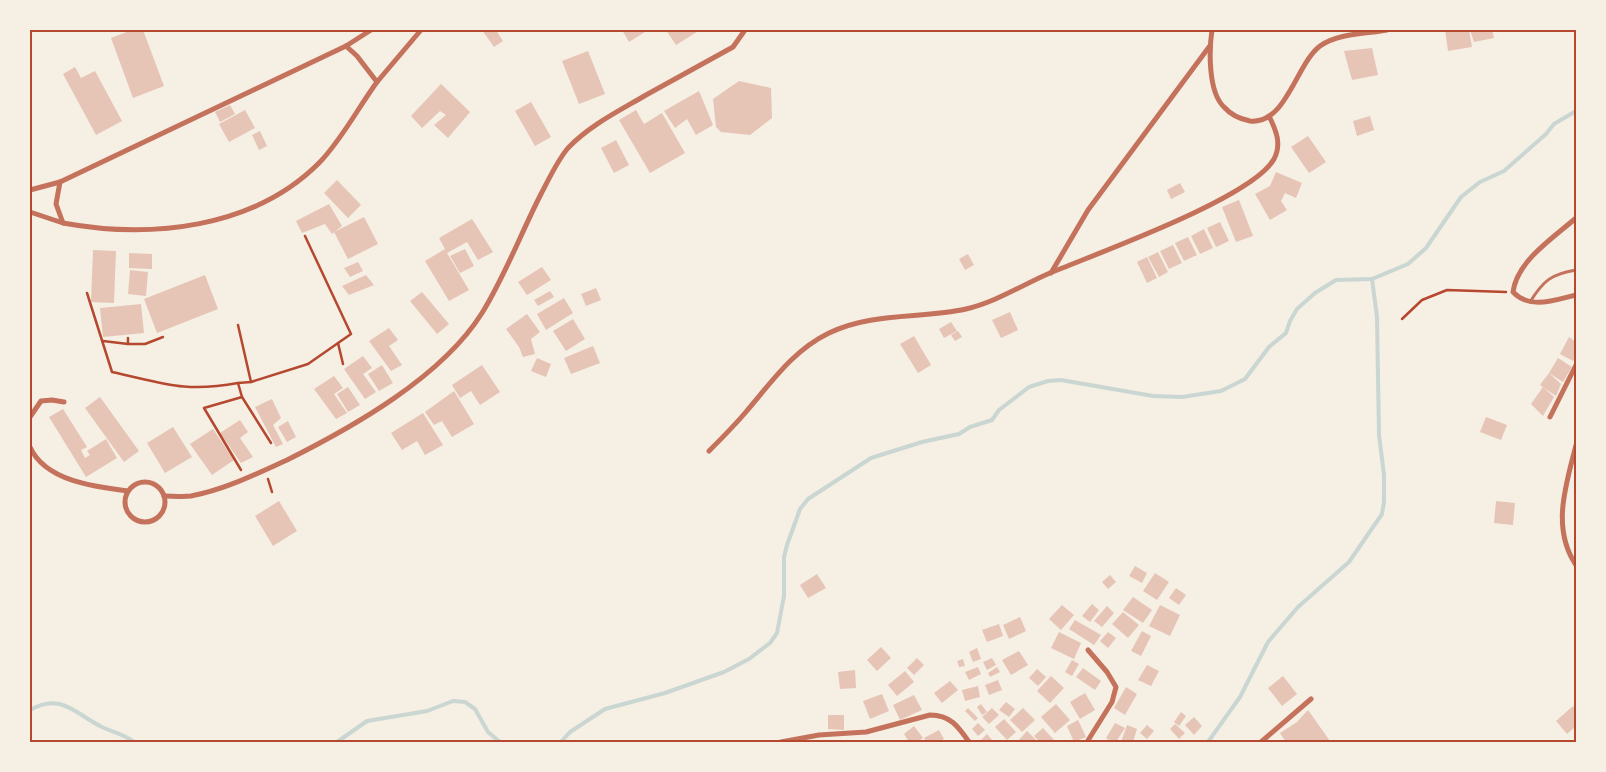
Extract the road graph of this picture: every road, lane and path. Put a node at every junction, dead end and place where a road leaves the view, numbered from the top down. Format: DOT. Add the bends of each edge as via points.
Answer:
graph roads {
  1 [pos="371,30"];
  2 [pos="421,30"];
  3 [pos="745,30"];
  4 [pos="1212,30"];
  5 [pos="1387,30"];
  6 [pos="346,46"];
  7 [pos="1209,46"];
  8 [pos="377,82"];
  9 [pos="1269,116"];
  10 [pos="60,182"];
  11 [pos="30,190"];
  12 [pos="30,212"];
  13 [pos="1576,218"];
  14 [pos="63,223"];
  15 [pos="305,236"];
  16 [pos="1576,270"];
  17 [pos="1051,273"];
  18 [pos="1512,292"];
  19 [pos="87,293"];
  20 [pos="1576,295"];
  21 [pos="1530,302"];
  22 [pos="1402,319"];
  23 [pos="238,325"];
  24 [pos="163,337"];
  25 [pos="128,338"];
  26 [pos="102,341"];
  27 [pos="338,343"];
  28 [pos="128,344"];
  29 [pos="343,364"];
  30 [pos="1576,365"];
  31 [pos="251,382"];
  32 [pos="238,383"];
  33 [pos="242,397"];
  34 [pos="64,402"];
  35 [pos="30,417"];
  36 [pos="1550,417"];
  37 [pos="271,443"];
  38 [pos="1576,445"];
  39 [pos="30,447"];
  40 [pos="709,451"];
  41 [pos="265,470"];
  42 [pos="246,478"];
  43 [pos="128,491"];
  44 [pos="272,492"];
  45 [pos="164,496"];
  46 [pos="1576,565"];
  47 [pos="1088,650"];
  48 [pos="1311,698"];
  49 [pos="781,742"];
  50 [pos="969,742"];
  51 [pos="1087,742"];
  52 [pos="1261,742"];
  1 -- 6 [label="street"];
  2 -- 8 [label="street"];
  3 -- 41 [label="street" via="733,47 605,118 567,150 552,172 481,315 459,343 428,372 346,429"];
  4 -- 7 [label="street"];
  5 -- 9 [label="street" via="1340,38 1319,47 1300,71 1287,97"];
  6 -- 8 [label="street"];
  6 -- 10 [label="street"];
  7 -- 9 [label="street" via="1212,78 1222,106 1233,116 1245,120 1257,121"];
  7 -- 17 [label="street" via="1088,210"];
  8 -- 14 [label="street" via="321,161 283,193 188,226 158,230 96,229"];
  9 -- 17 [label="street" via="1278,145 1274,159 1249,183 1123,244"];
  10 -- 11 [label="street"];
  10 -- 14 [label="street" via="56,204"];
  12 -- 14 [label="street"];
  13 -- 18 [label="street" via="1522,267 1514,279"];
  15 -- 27 [label="path" via="352,334"];
  16 -- 21 [label="lane" via="1552,276 1540,285"];
  17 -- 40 [label="street" via="997,298 966,308 891,316 828,333 790,360"];
  18 -- 21 [label="street"];
  18 -- 22 [label="path" via="1447,290 1422,300"];
  19 -- 26 [label="path"];
  20 -- 21 [label="street" via="1545,303"];
  23 -- 31 [label="path"];
  24 -- 28 [label="path" via="145,344"];
  25 -- 28 [label="path"];
  26 -- 28 [label="path"];
  26 -- 32 [label="path" via="112,372 192,389"];
  27 -- 29 [label="path"];
  27 -- 31 [label="path" via="308,364"];
  30 -- 36 [label="street"];
  31 -- 32 [label="path"];
  32 -- 33 [label="path"];
  33 -- 37 [label="path"];
  33 -- 42 [label="path" via="204,408"];
  34 -- 35 [label="street" via="41,401"];
  38 -- 46 [label="street" via="1562,507 1562,526 1564,540"];
  39 -- 43 [label="street" via="34,456 55,473 87,484"];
  41 -- 42 [label="street"];
  41 -- 44 [label="path"];
  42 -- 45 [label="street" via="190,496"];
  43 -- 45 [label="street" via="145,482 157,486"];
  43 -- 45 [label="street" via="127,511 142,522 160,516 165,504"];
  47 -- 51 [label="street" via="1116,687 1112,702"];
  48 -- 52 [label="street"];
  49 -- 50 [label="street" via="866,732 940,715 950,720"];
}
